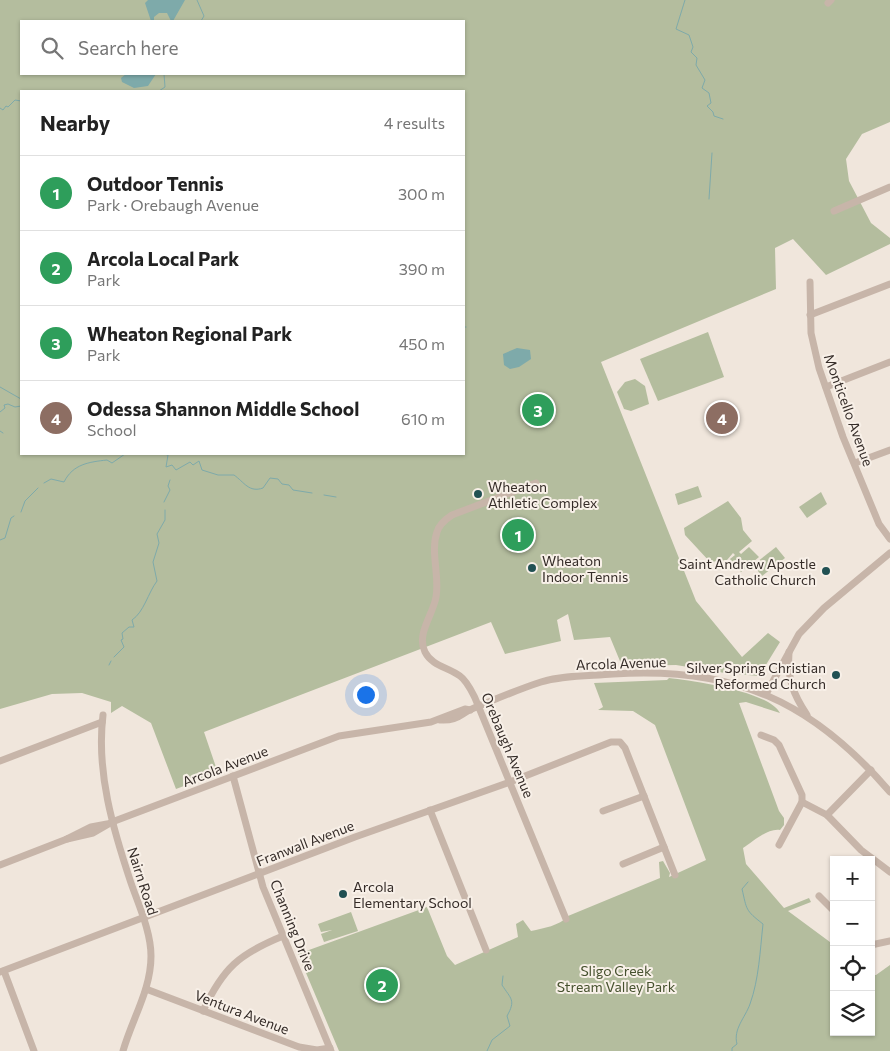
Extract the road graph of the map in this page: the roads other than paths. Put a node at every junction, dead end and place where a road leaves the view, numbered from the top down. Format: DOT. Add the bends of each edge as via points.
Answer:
graph roads {
  1 [pos="890,187"];
  2 [pos="834,210"];
  3 [pos="810,282"];
  4 [pos="890,284"];
  5 [pos="810,315"];
  6 [pos="890,362"];
  7 [pos="826,387"];
  8 [pos="890,450"];
  9 [pos="855,463"];
  10 [pos="536,483"];
  11 [pos="890,539"];
  12 [pos="890,553"];
  13 [pos="789,650"];
  14 [pos="766,694"];
  15 [pos="479,706"];
  16 [pos="808,717"];
  17 [pos="761,735"];
  18 [pos="0,761"];
  19 [pos="871,770"];
  20 [pos="233,776"];
  21 [pos="510,782"];
  22 [pos="890,792"];
  23 [pos="644,796"];
  24 [pos="802,802"];
  25 [pos="430,810"];
  26 [pos="603,811"];
  27 [pos="827,815"];
  28 [pos="110,823"];
  29 [pos="779,845"];
  30 [pos="664,847"];
  31 [pos="623,864"];
  32 [pos="0,865"];
  33 [pos="890,872"];
  34 [pos="258,874"];
  35 [pos="675,875"];
  36 [pos="819,896"];
  37 [pos="830,907"];
  38 [pos="143,918"];
  39 [pos="566,919"];
  40 [pos="283,936"];
  41 [pos="890,941"];
  42 [pos="875,944"];
  43 [pos="486,950"];
  44 [pos="2,971"];
  45 [pos="146,989"];
  46 [pos="203,1011"];
  47 [pos="331,1050"];
  48 [pos="34,1051"];
  49 [pos="124,1051"];
  1 -- 2 [label="street"];
  3 -- 5 [label="street, Monticello Avenue"];
  4 -- 5 [label="street"];
  5 -- 7 [label="street, Monticello Avenue" via="814,351"];
  6 -- 7 [label="street"];
  7 -- 9 [label="street, Monticello Avenue"];
  8 -- 9 [label="street"];
  9 -- 11 [label="street, Monticello Avenue" via="879,524"];
  10 -- 15 [label="street, Orebaugh Avenue" via="452,515 437,531 437,594 422,643 428,658 460,676"];
  12 -- 13 [label="street" via="813,618"];
  13 -- 14 [label="street"];
  13 -- 16 [label="street" via="790,684"];
  14 -- 15 [label="street, Arcola Avenue" via="718,680 681,674 632,673 557,678"];
  14 -- 16 [label="street, Arcola Avenue"];
  15 -- 20 [label="street, Arcola Avenue" via="440,720 339,736"];
  15 -- 21 [label="street, Orebaugh Avenue"];
  16 -- 19 [label="street, Arcola Avenue" via="851,749"];
  17 -- 24 [label="street" via="779,745 801,788"];
  18 -- 28 [label="street, Nairn Road" via="103,718 104,771"];
  19 -- 22 [label="street, Arcola Avenue"];
  19 -- 27 [label="street"];
  20 -- 28 [label="street, Arcola Avenue"];
  20 -- 34 [label="street, Channing Drive"];
  21 -- 23 [label="street, Franwall Avenue" via="611,742 620,742"];
  21 -- 25 [label="street, Franwall Avenue"];
  21 -- 39 [label="street, Orebaugh Avenue"];
  23 -- 26 [label="street"];
  23 -- 30 [label="street"];
  24 -- 27 [label="street"];
  24 -- 29 [label="street"];
  25 -- 34 [label="street, Franwall Avenue"];
  25 -- 43 [label="street"];
  27 -- 33 [label="street" via="861,850"];
  28 -- 32 [label="street, Arcola Avenue" via="91,827"];
  28 -- 38 [label="street, Nairn Road"];
  30 -- 31 [label="street"];
  30 -- 35 [label="street"];
  34 -- 38 [label="street, Franwall Avenue"];
  34 -- 40 [label="street, Channing Drive"];
  36 -- 37 [label="street"];
  38 -- 44 [label="street, Franwall Avenue"];
  38 -- 45 [label="street, Nairn Road" via="151,955"];
  40 -- 46 [label="street" via="256,947 234,962 215,986"];
  40 -- 47 [label="street, Channing Drive"];
  41 -- 42 [label="street"];
  44 -- 48 [label="street"];
  45 -- 46 [label="street, Ventura Avenue"];
  45 -- 49 [label="street, Nairn Road"];
  46 -- 47 [label="street, Ventura Avenue" via="299,1047"];
}
